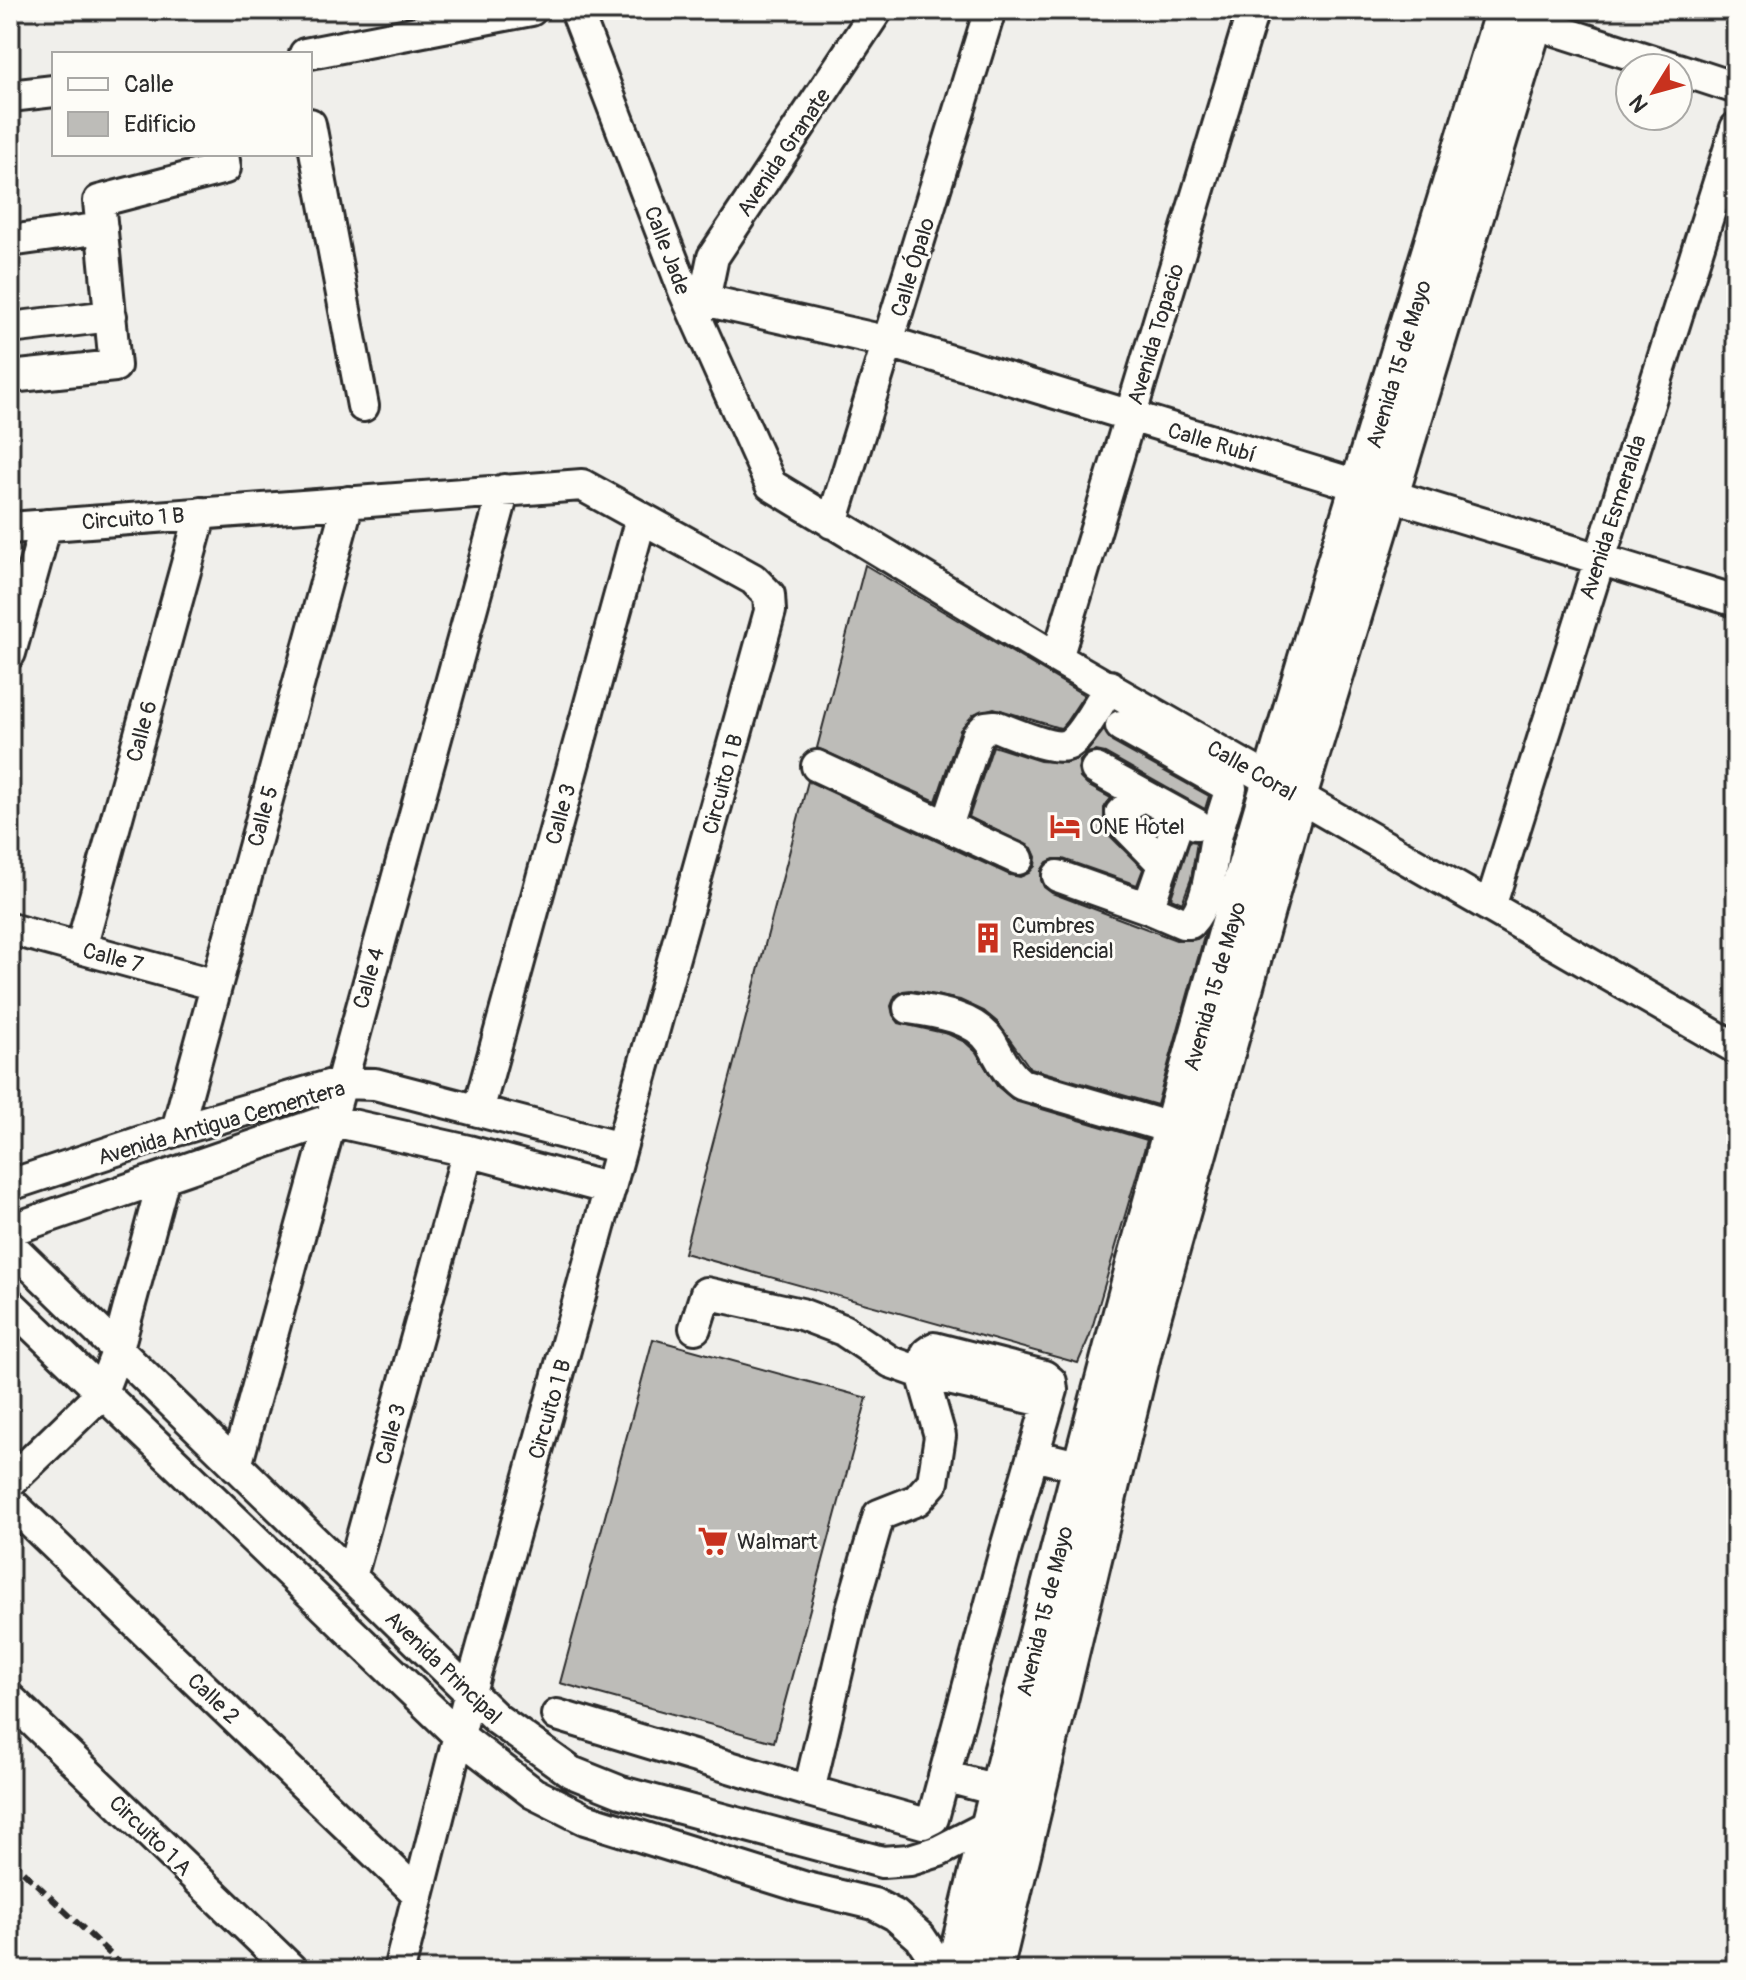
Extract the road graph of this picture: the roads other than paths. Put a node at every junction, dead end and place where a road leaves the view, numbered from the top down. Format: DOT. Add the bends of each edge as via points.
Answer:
graph roads {
  1 [pos="531,10"];
  2 [pos="576,10"];
  3 [pos="877,10"];
  4 [pos="990,10"];
  5 [pos="1253,10"];
  6 [pos="1514,13"];
  7 [pos="1627,52"];
  8 [pos="312,53"];
  9 [pos="1694,75"];
  10 [pos="1736,88"];
  11 [pos="52,91"];
  12 [pos="10,96"];
  13 [pos="1736,128"];
  14 [pos="312,135"];
  15 [pos="223,156"];
  16 [pos="102,228"];
  17 [pos="10,241"];
  18 [pos="694,297"];
  19 [pos="111,316"];
  20 [pos="10,328"];
  21 [pos="889,342"];
  22 [pos="10,377"];
  23 [pos="363,406"];
  24 [pos="1130,417"];
  25 [pos="771,485"];
  26 [pos="504,490"];
  27 [pos="1375,491"];
  28 [pos="348,502"];
  29 [pos="201,513"];
  30 [pos="641,518"];
  31 [pos="832,523"];
  32 [pos="46,525"];
  33 [pos="10,528"];
  34 [pos="1599,560"];
  35 [pos="1736,601"];
  36 [pos="10,653"];
  37 [pos="1057,658"];
  38 [pos="1110,686"];
  39 [pos="1121,726"];
  40 [pos="817,766"];
  41 [pos="1096,769"];
  42 [pos="1284,789"];
  43 [pos="1141,794"];
  44 [pos="1180,816"];
  45 [pos="947,826"];
  46 [pos="1217,835"];
  47 [pos="1250,856"];
  48 [pos="1018,859"];
  49 [pos="1163,864"];
  50 [pos="1058,876"];
  51 [pos="1222,894"];
  52 [pos="1490,907"];
  53 [pos="1148,908"];
  54 [pos="10,929"];
  55 [pos="81,948"];
  56 [pos="216,985"];
  57 [pos="909,1008"];
  58 [pos="1735,1041"];
  59 [pos="339,1083"];
  60 [pos="478,1111"];
  61 [pos="329,1120"];
  62 [pos="1174,1129"];
  63 [pos="177,1130"];
  64 [pos="621,1148"];
  65 [pos="468,1151"];
  66 [pos="164,1177"];
  67 [pos="10,1185"];
  68 [pos="610,1189"];
  69 [pos="10,1230"];
  70 [pos="10,1245"];
  71 [pos="10,1304"];
  72 [pos="695,1328"];
  73 [pos="1130,1339"];
  74 [pos="117,1352"];
  75 [pos="922,1373"];
  76 [pos="101,1394"];
  77 [pos="1033,1455"];
  78 [pos="236,1466"];
  79 [pos="1082,1467"];
  80 [pos="10,1482"];
  81 [pos="10,1502"];
  82 [pos="351,1577"];
  83 [pos="470,1692"];
  84 [pos="10,1699"];
  85 [pos="557,1715"];
  86 [pos="459,1736"];
  87 [pos="944,1776"];
  88 [pos="809,1791"];
  89 [pos="1036,1800"];
  90 [pos="995,1808"];
  91 [pos="813,1843"];
  92 [pos="882,1862"];
  93 [pos="803,1887"];
  94 [pos="418,1894"];
  95 [pos="874,1904"];
  96 [pos="292,1970"];
  97 [pos="399,1970"];
  98 [pos="942,1970"];
  99 [pos="955,1970"];
  100 [pos="993,1970"];
  1 -- 8 [label="street"];
  2 -- 18 [label="street, Calle Jade"];
  3 -- 18 [label="street, Avenida Granate" via="713,257"];
  4 -- 21 [label="street, Calle Ópalo"];
  5 -- 24 [label="street, Avenida Topacio"];
  6 -- 7 [label="street"];
  6 -- 27 [label="main road, Avenida 15 de Mayo"];
  9 -- 10 [label="street"];
  11 -- 12 [label="street"];
  13 -- 34 [label="street, Avenida Esmeralda"];
  14 -- 23 [label="street"];
  15 -- 16 [label="street" via="225,168 99,201"];
  16 -- 17 [label="street"];
  16 -- 19 [label="street"];
  18 -- 21 [label="street, Calle Rubí"];
  18 -- 25 [label="street, Calle Jade"];
  19 -- 20 [label="street"];
  19 -- 22 [label="street" via="115,366"];
  21 -- 24 [label="street, Calle Rubí"];
  21 -- 31 [label="street, Calle Ópalo"];
  24 -- 27 [label="street, Calle Rubí"];
  24 -- 37 [label="street, Avenida Topacio"];
  25 -- 31 [label="street, Calle Coral"];
  26 -- 28 [label="street, Circuito 1 B"];
  26 -- 30 [label="street, Circuito 1 B" via="582,485"];
  26 -- 59 [label="street, Calle 4"];
  27 -- 34 [label="street, Calle Rubí"];
  27 -- 42 [label="main road, Avenida 15 de Mayo"];
  28 -- 29 [label="street, Circuito 1 B"];
  28 -- 56 [label="street, Calle 5"];
  29 -- 32 [label="street, Circuito 1 B"];
  29 -- 55 [label="street, Calle 6"];
  30 -- 60 [label="street, Calle 3"];
  30 -- 64 [label="street, Circuito 1 B" via="753,579 769,595 770,611"];
  31 -- 37 [label="street, Calle Coral"];
  32 -- 33 [label="street, Circuito 1 B"];
  32 -- 36 [label="street"];
  34 -- 35 [label="street, Calle Rubí"];
  34 -- 52 [label="street, Avenida Esmeralda"];
  37 -- 38 [label="street, Calle Coral"];
  38 -- 42 [label="street, Calle Coral"];
  38 -- 45 [label="street" via="1067,745 986,727 977,736"];
  39 -- 46 [label="street" via="1231,788"];
  40 -- 45 [label="street"];
  41 -- 43 [label="street"];
  42 -- 47 [label="main road, Avenida 15 de Mayo"];
  42 -- 52 [label="street, Calle Coral"];
  42 -- 73 [label="main road, Avenida 15 de Mayo"];
  43 -- 44 [label="street"];
  43 -- 49 [label="street" via="1121,813 1122,822"];
  44 -- 46 [label="street"];
  44 -- 49 [label="street"];
  45 -- 48 [label="street"];
  46 -- 47 [label="street"];
  46 -- 51 [label="street"];
  47 -- 51 [label="main road, Avenida 15 de Mayo"];
  49 -- 53 [label="street"];
  50 -- 53 [label="street"];
  51 -- 53 [label="street" via="1190,923"];
  51 -- 62 [label="main road, Avenida 15 de Mayo"];
  52 -- 58 [label="street, Calle Coral"];
  54 -- 55 [label="street, Calle 7"];
  55 -- 56 [label="street, Calle 7"];
  56 -- 63 [label="street, Calle 5"];
  57 -- 62 [label="street" via="971,1024 1021,1084"];
  59 -- 60 [label="street, Avenida Antigua Cementera" via="375,1084"];
  59 -- 61 [label="street, Calle 4"];
  59 -- 63 [label="street, Avenida Antigua Cementera"];
  60 -- 64 [label="street, Avenida Antigua Cementera"];
  61 -- 65 [label="street, Avenida Antigua Cementera"];
  61 -- 66 [label="street, Avenida Antigua Cementera"];
  61 -- 78 [label="street, Calle 4"];
  62 -- 73 [label="main road, Avenida 15 de Mayo"];
  63 -- 67 [label="street, Avenida Antigua Cementera"];
  64 -- 68 [label="street, Circuito 1 B"];
  65 -- 68 [label="street, Avenida Antigua Cementera"];
  65 -- 82 [label="street, Calle 3"];
  66 -- 69 [label="street, Avenida Antigua Cementera"];
  66 -- 74 [label="street"];
  68 -- 83 [label="street, Circuito 1 B"];
  70 -- 74 [label="street, Avenida Principal"];
  71 -- 76 [label="street, Avenida Principal"];
  72 -- 75 [label="street" via="706,1293 801,1314 843,1330 891,1362"];
  73 -- 79 [label="main road, Avenida 15 de Mayo"];
  73 -- 89 [label="main road, Avenida 15 de Mayo"];
  74 -- 76 [label="street"];
  74 -- 78 [label="street, Avenida Principal"];
  75 -- 77 [label="street" via="927,1353 934,1348 1044,1376 1052,1390"];
  75 -- 88 [label="street" via="940,1436 933,1482 917,1500 879,1515"];
  76 -- 80 [label="street"];
  76 -- 86 [label="street, Avenida Principal"];
  77 -- 79 [label="street"];
  77 -- 87 [label="street"];
  78 -- 82 [label="street, Avenida Principal"];
  79 -- 90 [label="main road, Avenida 15 de Mayo"];
  81 -- 94 [label="street, Calle 2"];
  82 -- 83 [label="street, Avenida Principal"];
  83 -- 86 [label="street, Circuito 1 B"];
  83 -- 91 [label="street, Avenida Principal" via="497,1719 571,1772 621,1792"];
  84 -- 96 [label="street, Circuito 1 A"];
  85 -- 88 [label="street"];
  86 -- 93 [label="street, Avenida Principal" via="533,1793 585,1819"];
  86 -- 94 [label="street"];
  87 -- 88 [label="street" via="933,1818 923,1823"];
  87 -- 90 [label="street"];
  89 -- 90 [label="street"];
  89 -- 100 [label="main road, Avenida 15 de Mayo"];
  90 -- 92 [label="street, Avenida Principal" via="939,1851"];
  90 -- 99 [label="main road, Avenida 15 de Mayo"];
  91 -- 92 [label="street, Avenida Principal"];
  91 -- 93 [label="street"];
  92 -- 95 [label="street"];
  93 -- 95 [label="street, Avenida Principal"];
  94 -- 97 [label="street"];
  95 -- 98 [label="street, Avenida Principal" via="920,1937"];
}
